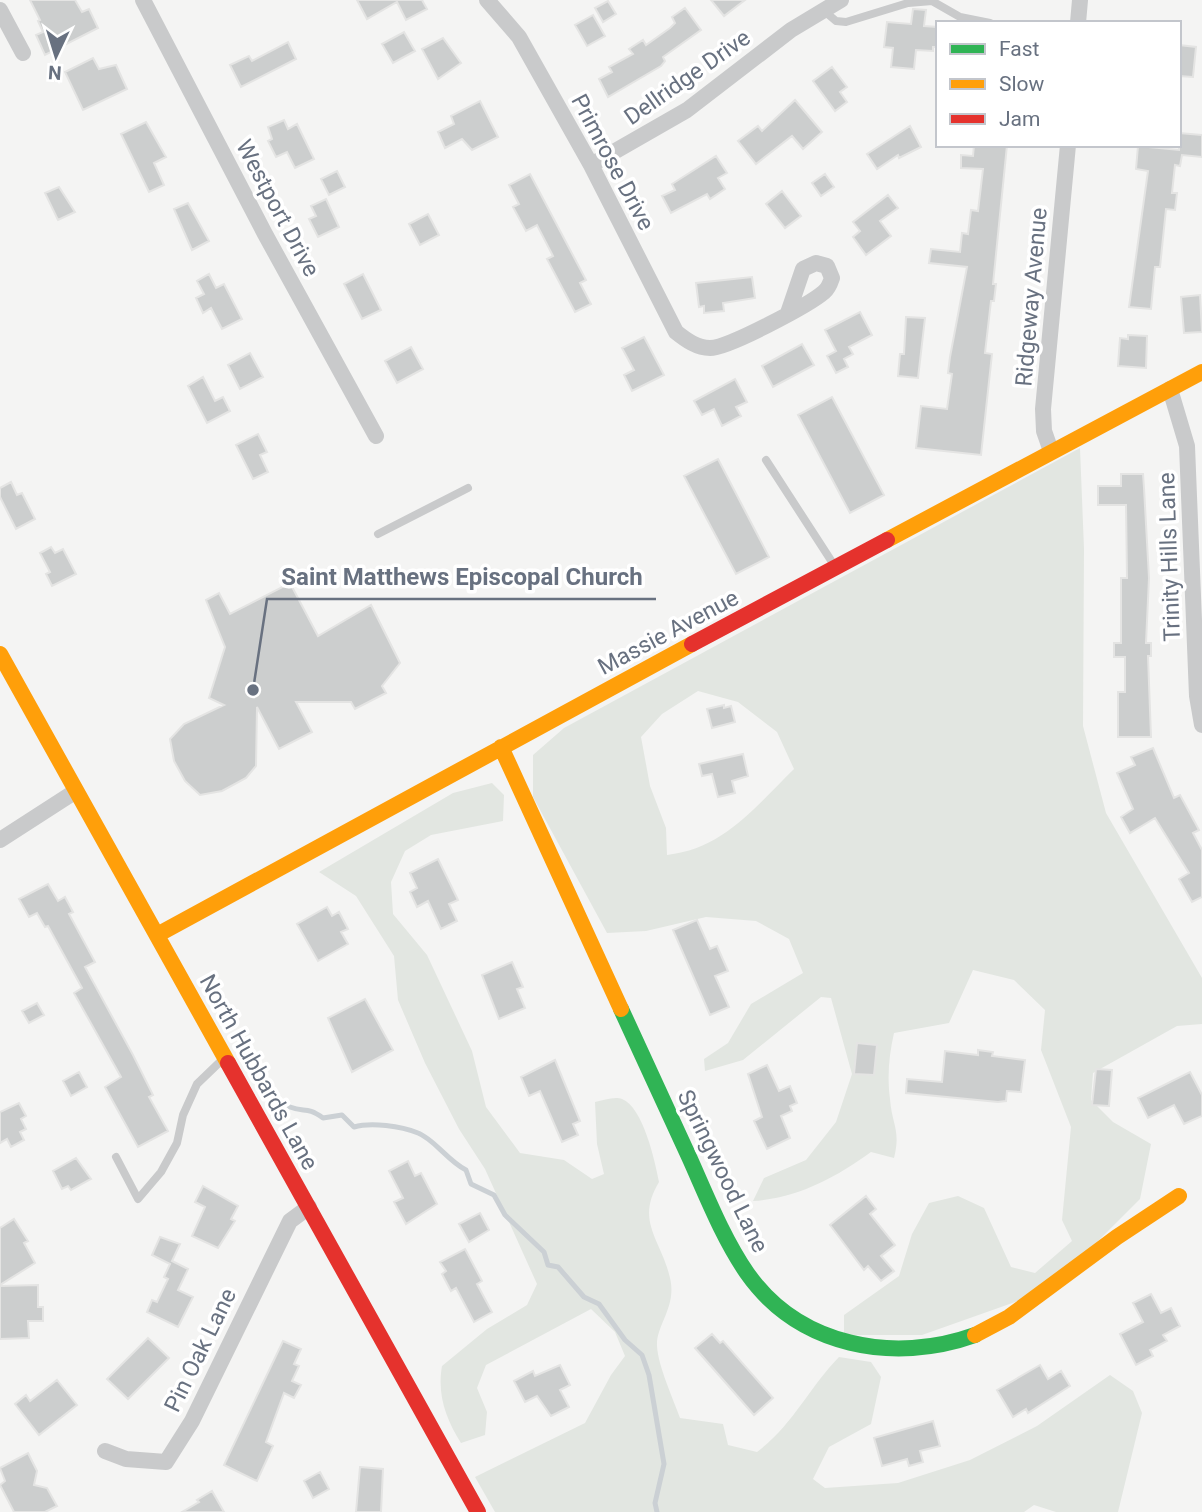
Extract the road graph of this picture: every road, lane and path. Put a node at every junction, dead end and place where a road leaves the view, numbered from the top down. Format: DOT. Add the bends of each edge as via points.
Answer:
graph roads {
  1 [pos="143,0"];
  2 [pos="487,0"];
  3 [pos="841,0"];
  4 [pos="1080,0"];
  5 [pos="823,9"];
  6 [pos="0,10"];
  7 [pos="980,21"];
  8 [pos="1078,21"];
  9 [pos="23,53"];
  10 [pos="1068,147"];
  11 [pos="591,165"];
  12 [pos="788,313"];
  13 [pos="1202,372"];
  14 [pos="1170,389"];
  15 [pos="376,436"];
  16 [pos="1051,452"];
  17 [pos="766,460"];
  18 [pos="468,488"];
  19 [pos="378,534"];
  20 [pos="836,567"];
  21 [pos="0,654"];
  22 [pos="1202,725"];
  23 [pos="501,747"];
  24 [pos="76,791"];
  25 [pos="0,840"];
  26 [pos="157,935"];
  27 [pos="225,1057"];
  28 [pos="116,1157"];
  29 [pos="1179,1196"];
  30 [pos="309,1207"];
  31 [pos="105,1451"];
  32 [pos="476,1511"];
  1 -- 15 [label="street, Westport Drive"];
  2 -- 11 [label="street, Primrose Drive" via="519,37"];
  3 -- 5 [label="street, Dellridge Drive"];
  4 -- 8 [label="street"];
  5 -- 7 [label="lane" via="836,21 846,22 908,3 932,1 960,17"];
  5 -- 11 [label="street, Dellridge Drive" via="687,110"];
  6 -- 9 [label="street"];
  10 -- 16 [label="street, Ridgeway Avenue" via="1043,410"];
  11 -- 12 [label="street, Primrose Drive" via="676,332 695,344 718,347"];
  13 -- 14 [label="street, Massie Avenue"];
  14 -- 16 [label="street, Massie Avenue"];
  14 -- 22 [label="street, Trinity Hills Lane" via="1187,446"];
  16 -- 20 [label="street, Massie Avenue"];
  17 -- 20 [label="lane"];
  18 -- 19 [label="lane"];
  20 -- 23 [label="street, Massie Avenue"];
  21 -- 24 [label="street, North Hubbards Lane"];
  23 -- 26 [label="street, Massie Avenue"];
  23 -- 29 [label="street, Springwood Lane" via="724,1234 755,1283 795,1320 836,1340 863,1346 911,1349 963,1339 1008,1318 1138,1220"];
  24 -- 25 [label="street"];
  24 -- 26 [label="street, North Hubbards Lane"];
  26 -- 27 [label="street, North Hubbards Lane"];
  27 -- 28 [label="lane" via="197,1084 177,1143 138,1199"];
  27 -- 30 [label="street, North Hubbards Lane"];
  30 -- 31 [label="street, Pin Oak Lane" via="290,1221 192,1421 166,1462 126,1459"];
  30 -- 32 [label="street, North Hubbards Lane"];
}
